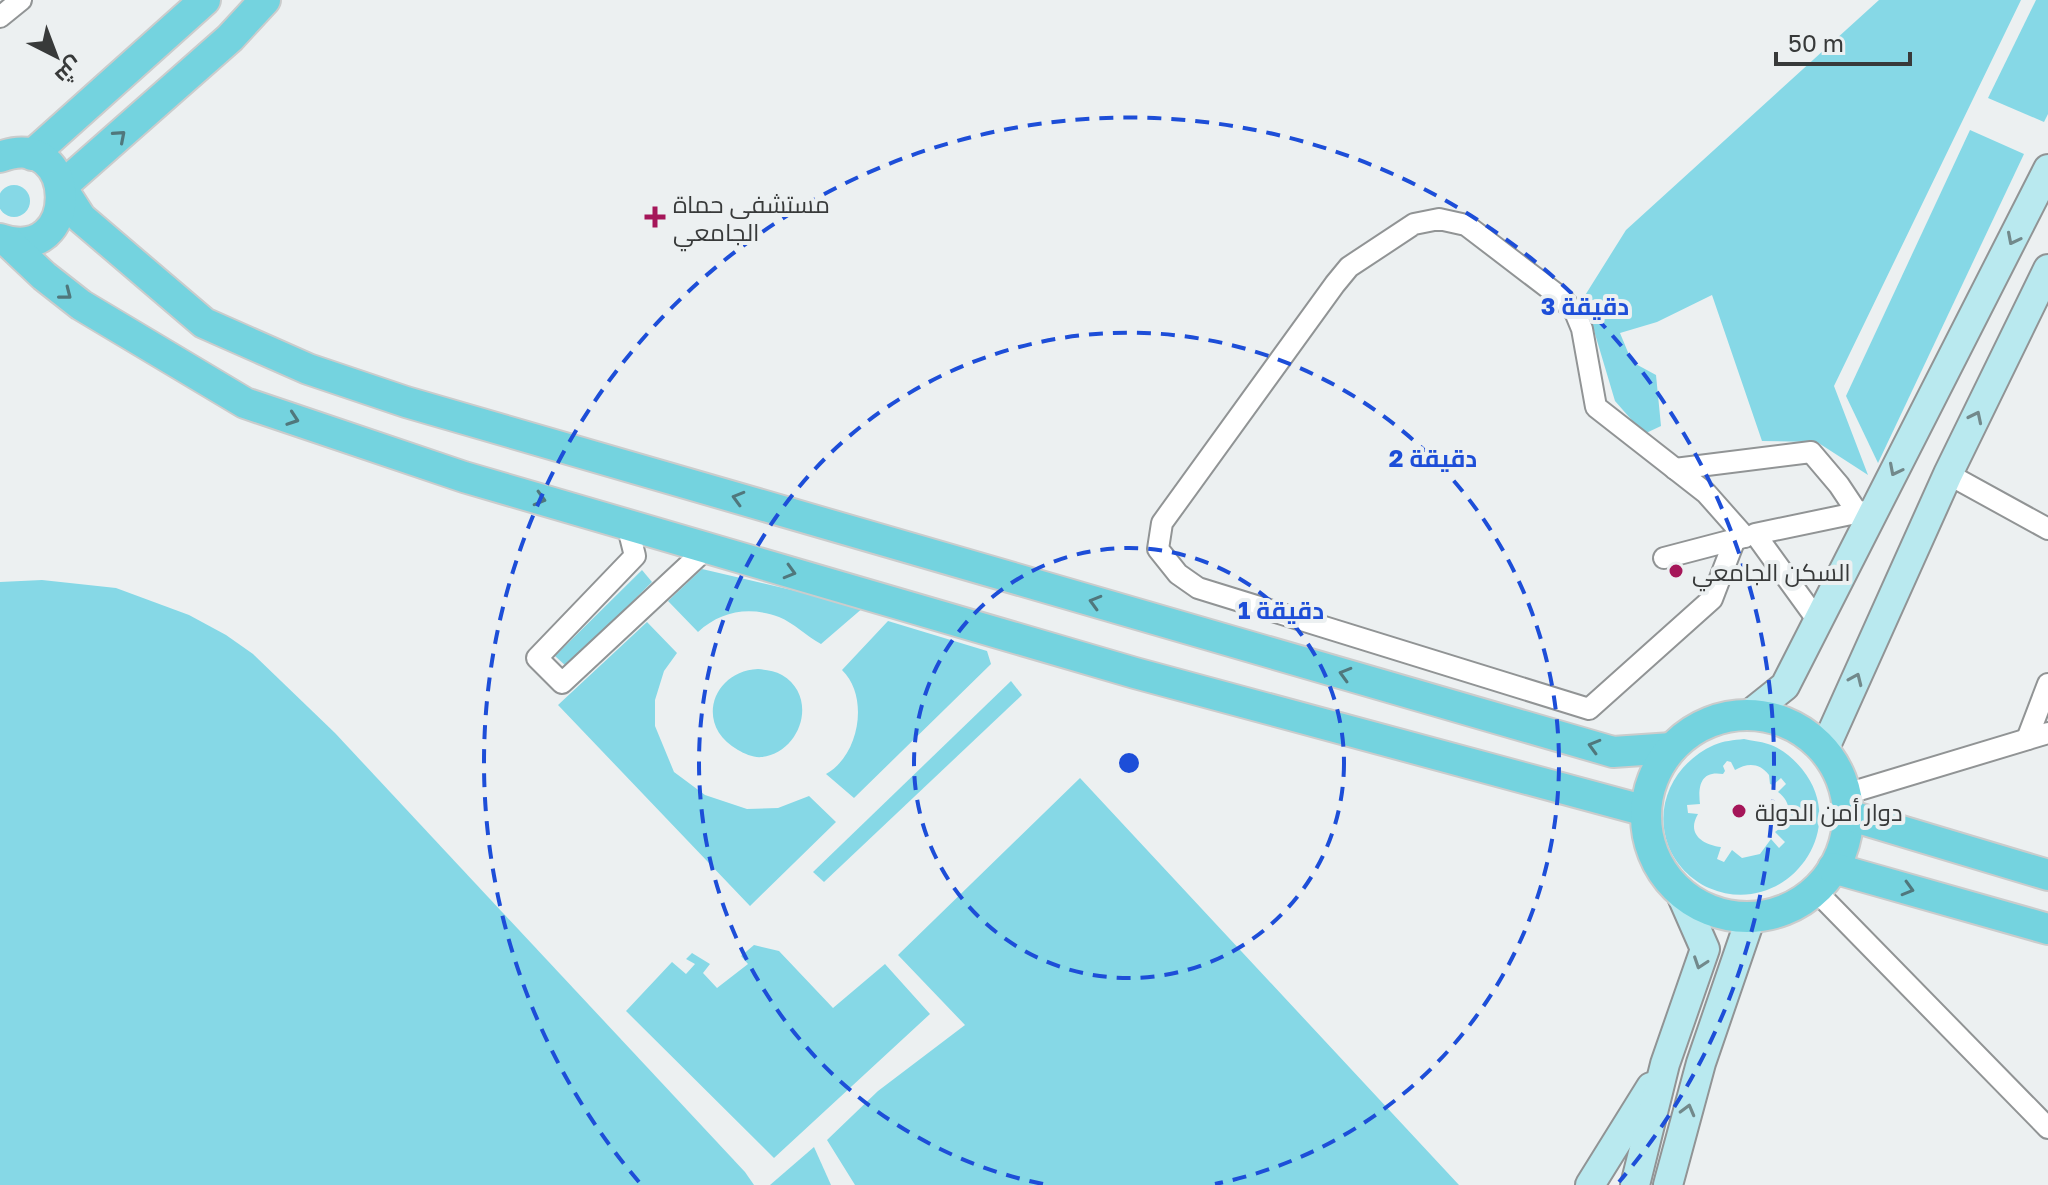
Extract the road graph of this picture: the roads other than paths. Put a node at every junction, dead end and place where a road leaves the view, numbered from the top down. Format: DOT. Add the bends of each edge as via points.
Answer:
graph roads {
  1 [pos="21,0"];
  2 [pos="205,0"];
  3 [pos="265,0"];
  4 [pos="0,17"];
  5 [pos="10,153"];
  6 [pos="2048,169"];
  7 [pos="61,187"];
  8 [pos="3,242"];
  9 [pos="2048,269"];
  10 [pos="1675,469"];
  11 [pos="1948,474"];
  12 [pos="1866,511"];
  13 [pos="627,524"];
  14 [pos="2048,529"];
  15 [pos="1745,537"];
  16 [pos="707,548"];
  17 [pos="1664,558"];
  18 [pos="1818,621"];
  19 [pos="2048,684"];
  20 [pos="1750,714"];
  21 [pos="2048,733"];
  22 [pos="2027,739"];
  23 [pos="1672,748"];
  24 [pos="1824,750"];
  25 [pos="1847,805"];
  26 [pos="1646,811"];
  27 [pos="2048,875"];
  28 [pos="1824,879"];
  29 [pos="1680,892"];
  30 [pos="1751,917"];
  31 [pos="2048,929"];
  32 [pos="1665,1064"];
  33 [pos="2048,1128"];
  34 [pos="1590,1185"];
  35 [pos="1635,1185"];
  36 [pos="1668,1185"];
  1 -- 4 [label="street"];
  2 -- 5 [label="main road"];
  7 -- 3 [label="main road, one-way" via="230,38"];
  5 -- 7 [label="main road" via="51,168"];
  6 -- 12 [label="main road, one-way"];
  7 -- 8 [label="main road" via="61,210 50,229 31,241"];
  23 -- 7 [label="main road, one-way" via="1613,752 436,411 308,369 204,323 81,218"];
  8 -- 13 [label="main road, one-way" via="81,305 245,403 464,477"];
  11 -- 9 [label="main road, one-way"];
  10 -- 12 [label="street" via="1811,452"];
  10 -- 15 [label="street" via="1706,493"];
  10 -- 15 [label="street" via="1596,407 1575,312 1466,225 1439,219 1414,224 1349,267 1162,523 1158,549 1198,588 1589,709 1712,599"];
  11 -- 14 [label="street"];
  24 -- 11 [label="main road, one-way"];
  12 -- 15 [label="street"];
  12 -- 18 [label="main road"];
  13 -- 16 [label="main road"];
  13 -- 16 [label="street" via="635,556 537,658 562,683"];
  15 -- 17 [label="street"];
  15 -- 18 [label="street"];
  16 -- 26 [label="main road, one-way" via="1135,673"];
  18 -- 20 [label="main road" via="1785,686"];
  19 -- 22 [label="street"];
  20 -- 23 [label="main road" via="1694,729"];
  20 -- 24 [label="main road" via="1803,731"];
  21 -- 22 [label="street"];
  22 -- 25 [label="street"];
  23 -- 26 [label="main road" via="1653,777"];
  24 -- 25 [label="main road" via="1838,770"];
  25 -- 27 [label="main road"];
  25 -- 28 [label="main road" via="1844,842"];
  26 -- 29 [label="main road" via="1648,841 1660,869"];
  28 -- 30 [label="main road" via="1796,904"];
  28 -- 31 [label="main road, one-way"];
  28 -- 33 [label="street"];
  29 -- 30 [label="main road" via="1725,915"];
  29 -- 32 [label="main road, one-way" via="1705,949"];
  36 -- 30 [label="main road, one-way" via="1701,1063"];
  32 -- 34 [label="main road"];
  32 -- 35 [label="main road"];
}
